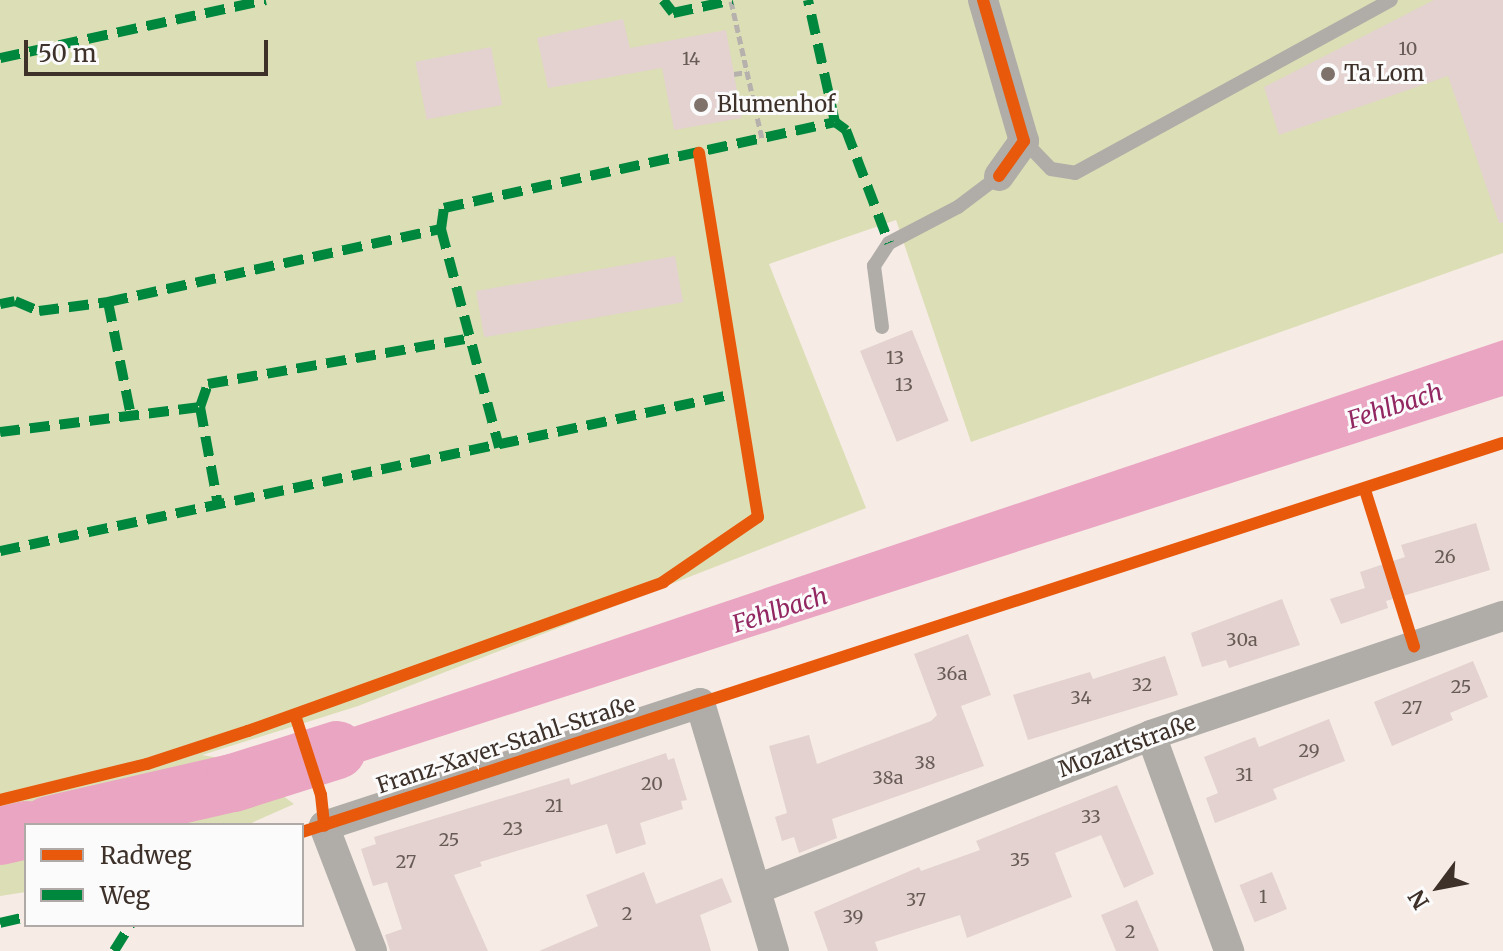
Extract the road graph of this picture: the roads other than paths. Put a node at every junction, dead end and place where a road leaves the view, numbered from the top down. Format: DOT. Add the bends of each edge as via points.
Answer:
graph roads {
  1 [pos="983,0"];
  2 [pos="1391,0"];
  3 [pos="1024,141"];
  4 [pos="999,176"];
  5 [pos="882,327"];
  6 [pos="1503,616"];
  7 [pos="1151,735"];
  8 [pos="757,889"];
  9 [pos="372,951"];
  10 [pos="774,951"];
  11 [pos="1229,951"];
  1 -- 3 [label="street"];
  2 -- 3 [label="lane" via="1075,173 1051,169"];
  3 -- 4 [label="street"];
  4 -- 5 [label="lane" via="958,207 889,243 874,266"];
  6 -- 7 [label="street, Mozartstraße"];
  7 -- 8 [label="street, Mozartstraße"];
  7 -- 11 [label="street"];
  8 -- 9 [label="street, Franz-Xaver-Stahl-Straße" via="700,703 324,826"];
  8 -- 10 [label="street"];
}
